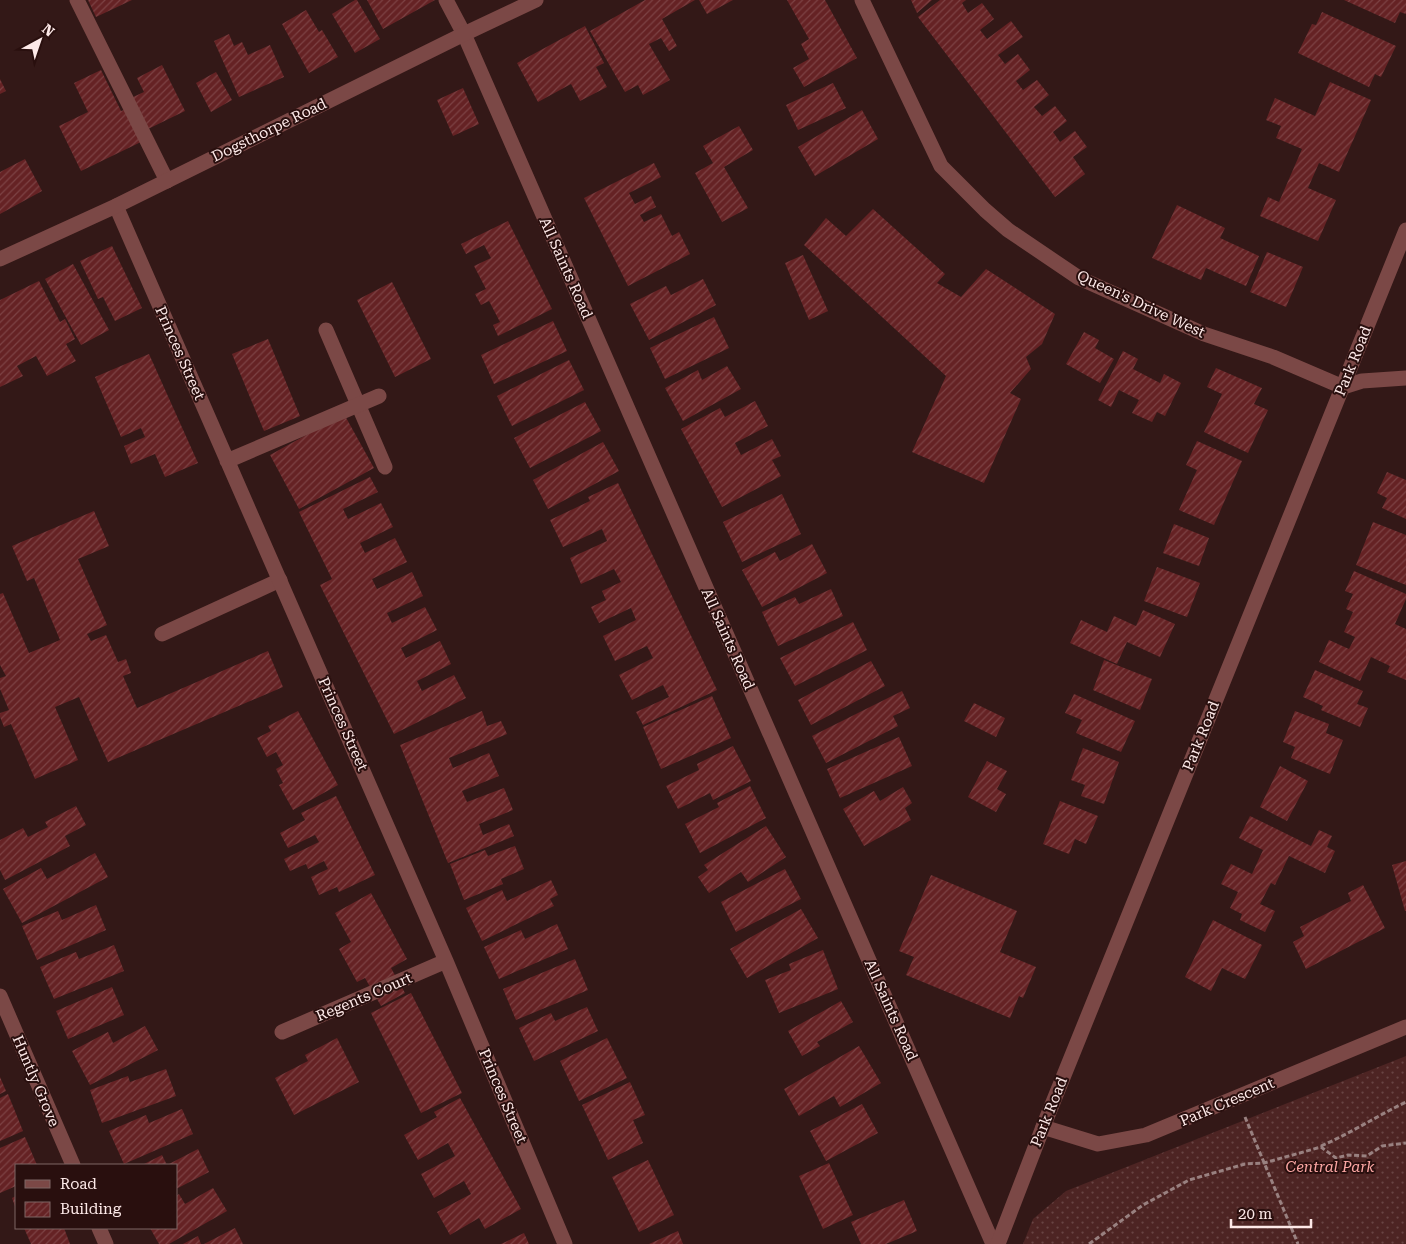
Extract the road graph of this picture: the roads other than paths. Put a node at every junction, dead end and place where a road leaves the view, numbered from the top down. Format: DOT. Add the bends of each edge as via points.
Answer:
graph roads {
  1 [pos="77,0"];
  2 [pos="446,0"];
  3 [pos="536,0"];
  4 [pos="862,0"];
  5 [pos="464,34"];
  6 [pos="168,181"];
  7 [pos="116,206"];
  8 [pos="1406,230"];
  9 [pos="0,259"];
  10 [pos="326,330"];
  11 [pos="1406,378"];
  12 [pos="1343,387"];
  13 [pos="379,396"];
  14 [pos="359,405"];
  15 [pos="227,461"];
  16 [pos="385,467"];
  17 [pos="280,580"];
  18 [pos="162,634"];
  19 [pos="446,961"];
  20 [pos="0,996"];
  21 [pos="1406,1027"];
  22 [pos="282,1032"];
  23 [pos="1043,1127"];
  24 [pos="73,1164"];
  25 [pos="100,1229"];
  26 [pos="106,1244"];
  27 [pos="565,1244"];
  28 [pos="993,1244"];
  29 [pos="998,1244"];
  1 -- 6 [label="street"];
  2 -- 5 [label="street, All Saints Road"];
  3 -- 5 [label="street, Dogsthorpe Road"];
  4 -- 12 [label="street, Queen's Drive West" via="942,166 1008,230 1079,278 1204,334 1273,357"];
  5 -- 6 [label="street, Dogsthorpe Road"];
  5 -- 28 [label="street, All Saints Road"];
  6 -- 7 [label="street, Dogsthorpe Road"];
  7 -- 9 [label="street, Dogsthorpe Road"];
  7 -- 15 [label="street, Princes Street"];
  8 -- 12 [label="street, Park Road"];
  10 -- 14 [label="street"];
  11 -- 12 [label="street" via="1362,381"];
  12 -- 23 [label="street, Park Road"];
  13 -- 14 [label="street"];
  14 -- 15 [label="street"];
  14 -- 16 [label="street"];
  15 -- 17 [label="street, Princes Street"];
  17 -- 18 [label="street"];
  17 -- 19 [label="street, Princes Street"];
  19 -- 22 [label="street, Regents Court"];
  19 -- 27 [label="street, Princes Street"];
  20 -- 24 [label="street, Huntly Grove"];
  21 -- 23 [label="street, Park Crescent" via="1146,1135 1098,1144"];
  23 -- 29 [label="street, Park Road"];
  25 -- 26 [label="street"];
}
